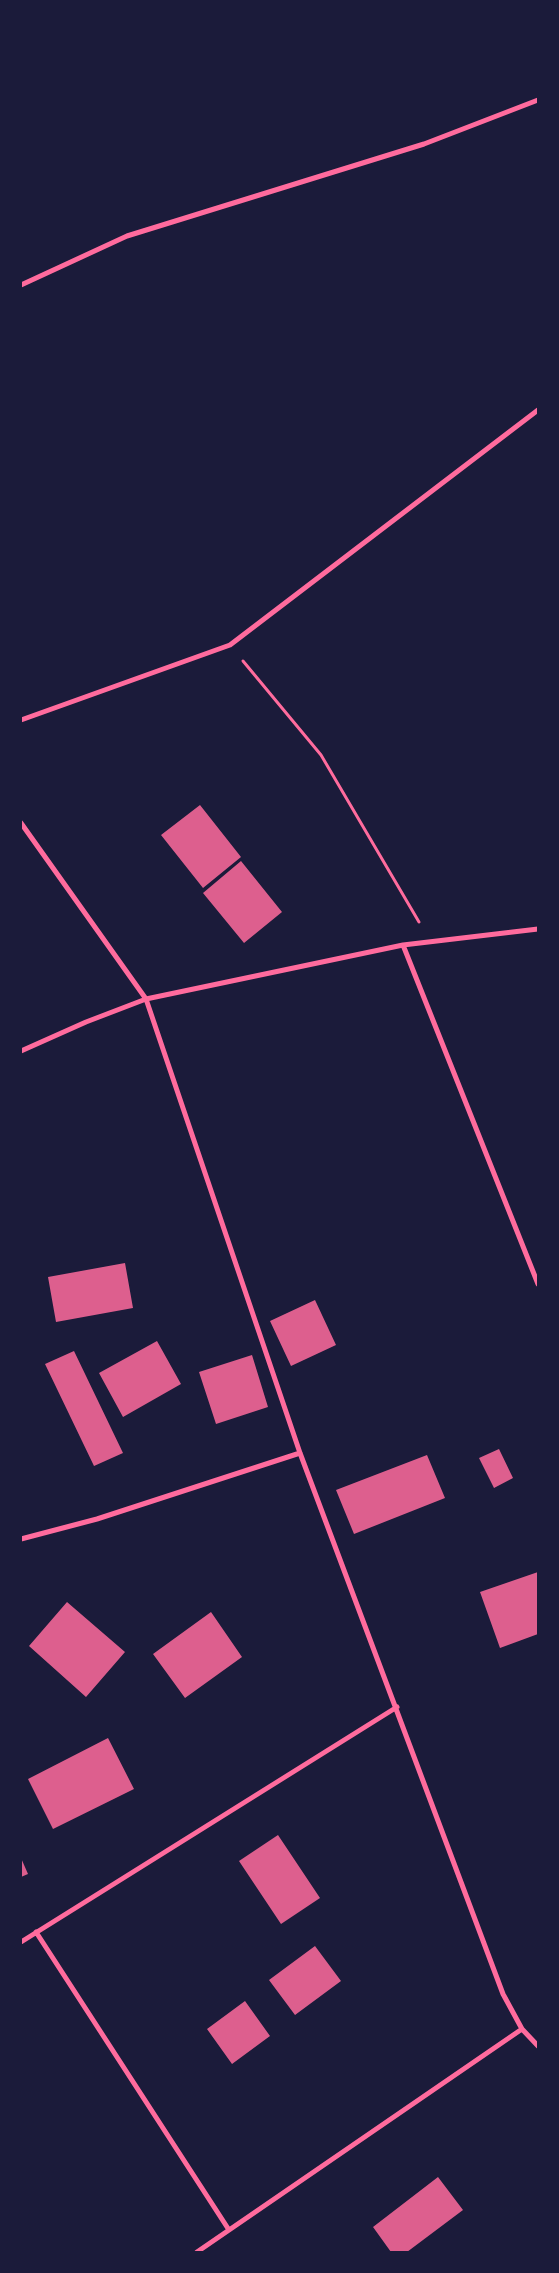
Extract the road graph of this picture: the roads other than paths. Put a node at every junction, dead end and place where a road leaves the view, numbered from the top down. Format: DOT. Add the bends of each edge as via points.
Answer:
graph roads {
  1 [pos="538,100"];
  2 [pos="21,285"];
  3 [pos="538,410"];
  4 [pos="21,720"];
  5 [pos="21,823"];
  6 [pos="538,929"];
  7 [pos="403,945"];
  8 [pos="146,999"];
  9 [pos="21,1051"];
  10 [pos="538,1284"];
  11 [pos="300,1453"];
  12 [pos="21,1539"];
  13 [pos="397,1707"];
  14 [pos="36,1932"];
  15 [pos="21,1942"];
  16 [pos="522,2029"];
  17 [pos="538,2046"];
  18 [pos="228,2230"];
  19 [pos="197,2252"];
  1 -- 2 [label="street" via="424,144 127,236"];
  3 -- 4 [label="street" via="230,645"];
  5 -- 8 [label="street"];
  6 -- 7 [label="street"];
  7 -- 8 [label="street"];
  7 -- 10 [label="street"];
  8 -- 9 [label="street"];
  8 -- 11 [label="street"];
  11 -- 12 [label="street" via="97,1519"];
  11 -- 13 [label="street"];
  13 -- 14 [label="street"];
  13 -- 16 [label="street" via="503,1994"];
  14 -- 15 [label="street"];
  14 -- 18 [label="street"];
  16 -- 17 [label="street"];
  16 -- 18 [label="street"];
  18 -- 19 [label="street"];
}
